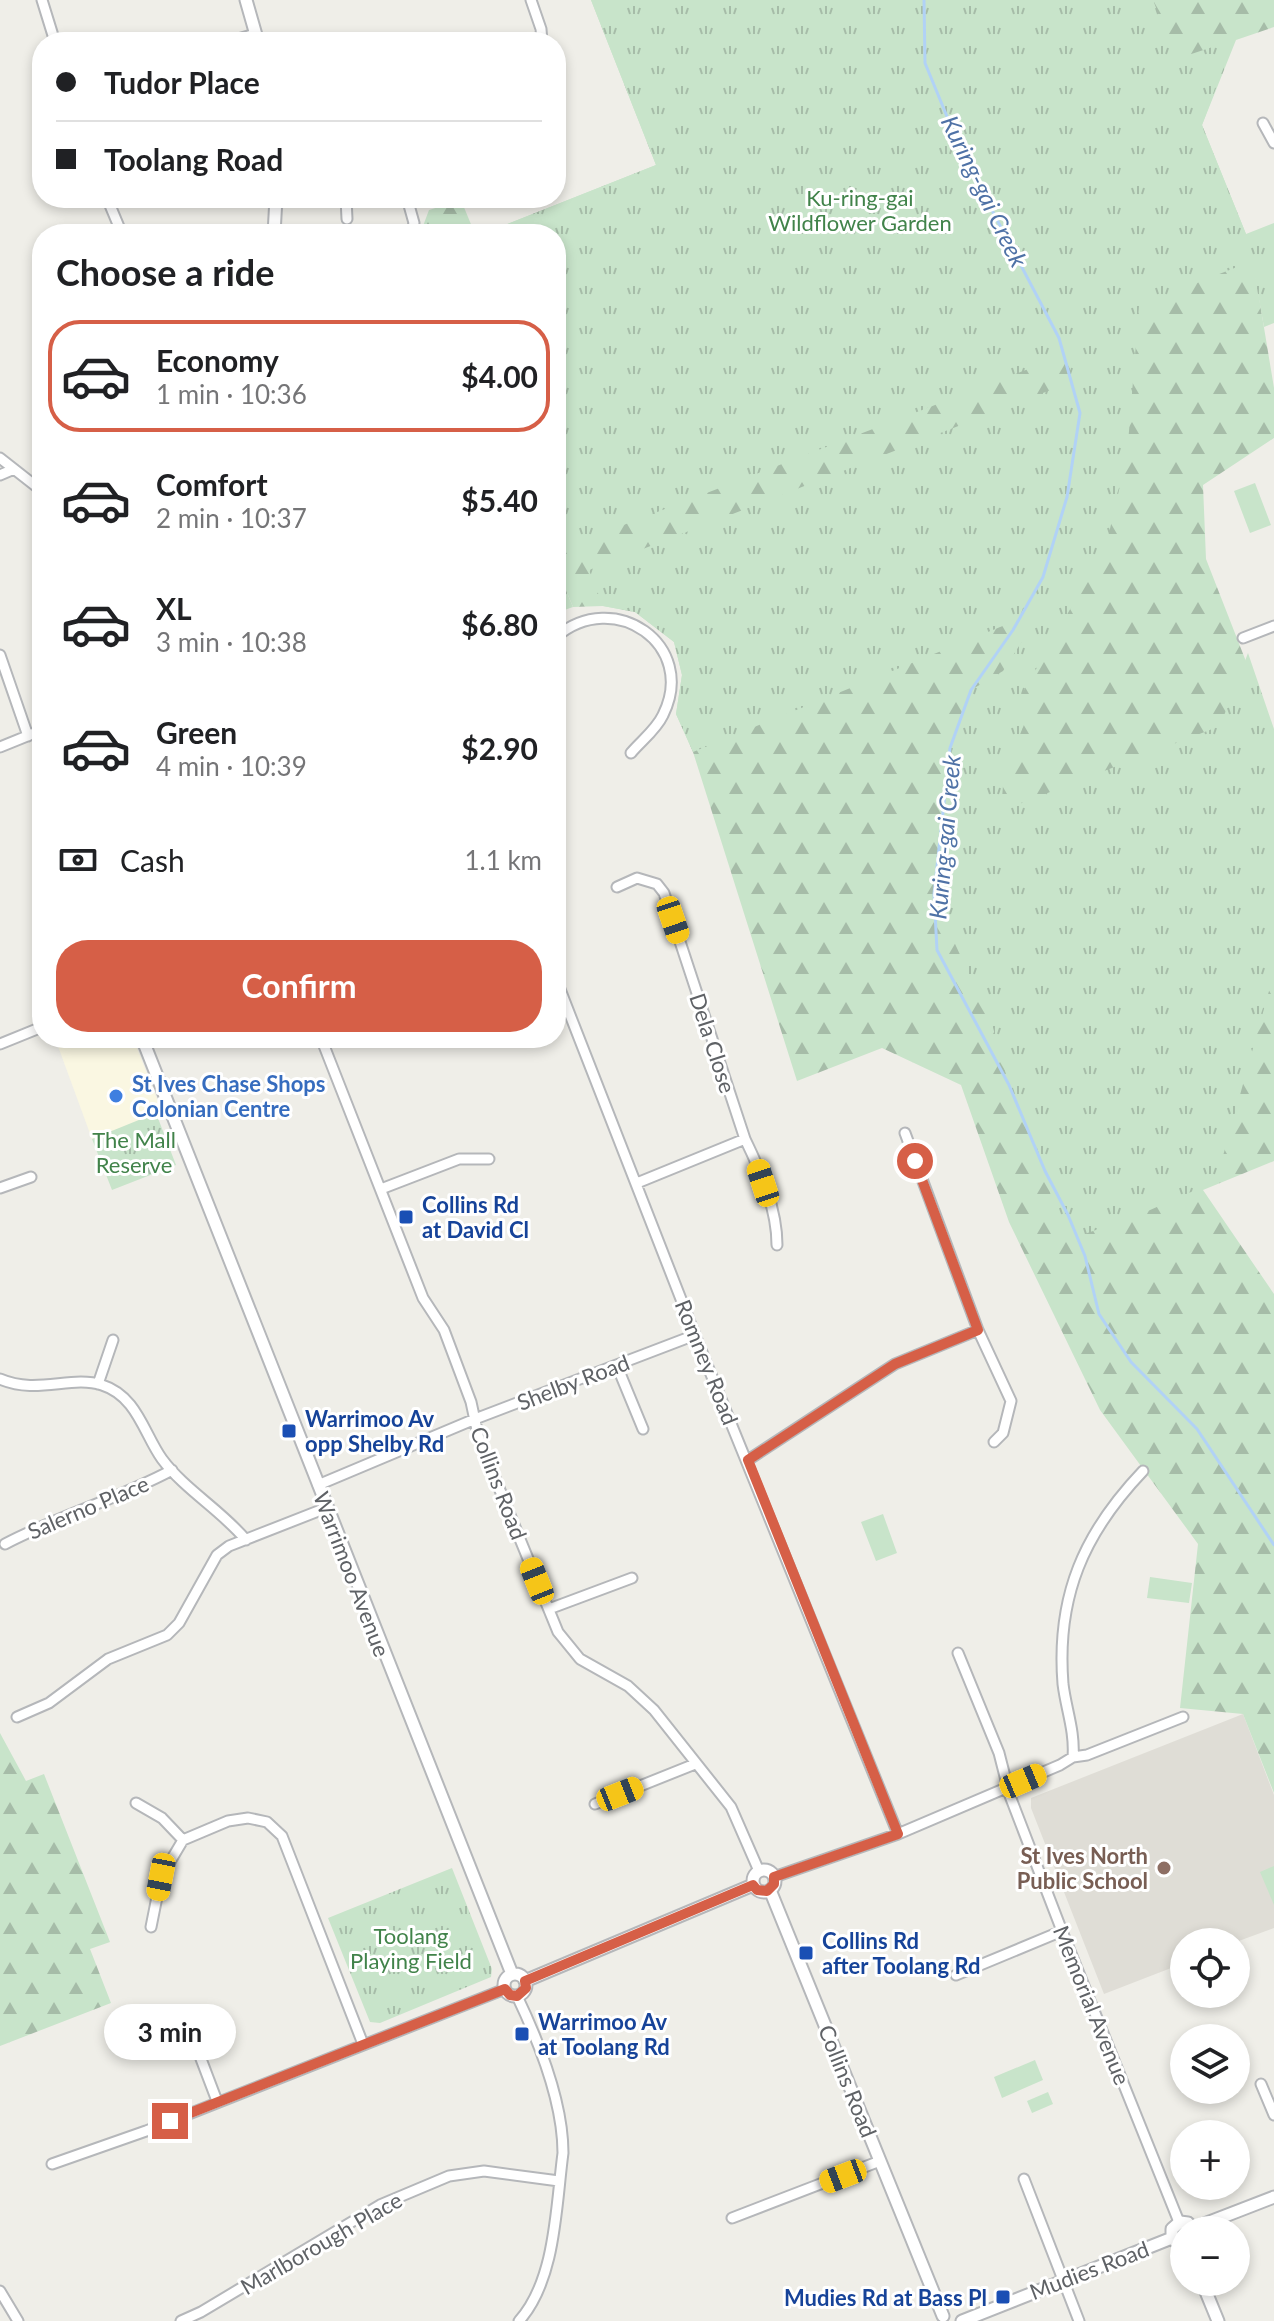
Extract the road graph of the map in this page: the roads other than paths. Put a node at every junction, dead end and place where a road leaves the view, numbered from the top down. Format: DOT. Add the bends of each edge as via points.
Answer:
graph roads {
  1 [pos="42,0"];
  2 [pos="246,0"];
  3 [pos="531,0"];
  4 [pos="52,32"];
  5 [pos="254,32"];
  6 [pos="541,32"];
  7 [pos="1263,123"];
  8 [pos="1274,143"];
  9 [pos="347,208"];
  10 [pos="347,219"];
  11 [pos="0,458"];
  12 [pos="14,469"];
  13 [pos="0,475"];
  14 [pos="32,483"];
  15 [pos="1274,626"];
  16 [pos="566,628"];
  17 [pos="1243,638"];
  18 [pos="0,655"];
  19 [pos="32,734"];
  20 [pos="28,736"];
  21 [pos="0,747"];
  22 [pos="631,753"];
  23 [pos="617,887"];
  24 [pos="566,1004"];
  25 [pos="32,1031"];
  26 [pos="0,1044"];
  27 [pos="146,1048"];
  28 [pos="325,1048"];
  29 [pos="905,1133"];
  30 [pos="745,1139"];
  31 [pos="489,1159"];
  32 [pos="31,1177"];
  33 [pos="637,1183"];
  34 [pos="0,1188"];
  35 [pos="381,1189"];
  36 [pos="777,1245"];
  37 [pos="978,1330"];
  38 [pos="695,1335"];
  39 [pos="113,1340"];
  40 [pos="617,1366"];
  41 [pos="0,1379"];
  42 [pos="98,1384"];
  43 [pos="475,1419"];
  44 [pos="643,1429"];
  45 [pos="994,1442"];
  46 [pos="748,1460"];
  47 [pos="172,1470"];
  48 [pos="1143,1471"];
  49 [pos="318,1485"];
  50 [pos="326,1508"];
  51 [pos="246,1540"];
  52 [pos="5,1544"];
  53 [pos="632,1578"];
  54 [pos="549,1609"];
  55 [pos="958,1653"];
  56 [pos="17,1717"];
  57 [pos="1183,1717"];
  58 [pos="1073,1757"];
  59 [pos="695,1764"];
  60 [pos="1009,1787"];
  61 [pos="136,1803"];
  62 [pos="595,1804"];
  63 [pos="898,1834"];
  64 [pos="183,1840"];
  65 [pos="759,1871"];
  66 [pos="774,1877"];
  67 [pos="753,1885"];
  68 [pos="770,1890"];
  69 [pos="151,1927"];
  70 [pos="1062,1931"];
  71 [pos="512,1974"];
  72 [pos="956,1975"];
  73 [pos="525,1981"];
  74 [pos="505,1989"];
  75 [pos="517,1996"];
  76 [pos="187,2022"];
  77 [pos="363,2044"];
  78 [pos="1261,2084"];
  79 [pos="217,2101"];
  80 [pos="1274,2115"];
  81 [pos="880,2161"];
  82 [pos="52,2164"];
  83 [pos="1024,2179"];
  84 [pos="559,2181"];
  85 [pos="1274,2197"];
  86 [pos="1177,2216"];
  87 [pos="1226,2216"];
  88 [pos="732,2218"];
  89 [pos="1170,2239"];
  90 [pos="1063,2280"];
  91 [pos="0,2291"];
  92 [pos="1208,2296"];
  93 [pos="941,2319"];
  94 [pos="18,2321"];
  95 [pos="181,2321"];
  96 [pos="519,2321"];
  97 [pos="959,2321"];
  98 [pos="1079,2321"];
  99 [pos="1218,2321"];
  1 -- 4 [label="street"];
  2 -- 5 [label="street"];
  3 -- 6 [label="street"];
  7 -- 8 [label="street"];
  9 -- 10 [label="street"];
  11 -- 12 [label="street"];
  12 -- 13 [label="street"];
  12 -- 14 [label="street"];
  15 -- 17 [label="street"];
  16 -- 22 [label="street" via="583,620 618,617 659,644 671,676 670,695 663,716"];
  18 -- 20 [label="street"];
  19 -- 20 [label="street"];
  20 -- 21 [label="street"];
  23 -- 30 [label="street, Dela Close" via="637,878 657,884 664,893"];
  24 -- 33 [label="street, Romney Road"];
  25 -- 26 [label="street"];
  27 -- 49 [label="street, Warrimoo Avenue"];
  28 -- 35 [label="street, Collins Road"];
  29 -- 37 [label="street"];
  30 -- 33 [label="street"];
  30 -- 36 [label="street, Dela Close" via="777,1226"];
  31 -- 35 [label="street" via="459,1159"];
  32 -- 34 [label="street"];
  33 -- 38 [label="street, Romney Road"];
  35 -- 43 [label="street, Collins Road" via="423,1298 444,1330"];
  37 -- 45 [label="street" via="1011,1401 1003,1433"];
  37 -- 46 [label="street" via="895,1364"];
  38 -- 40 [label="street, Shelby Road"];
  38 -- 46 [label="street, Romney Road"];
  39 -- 42 [label="street"];
  40 -- 43 [label="street, Shelby Road"];
  40 -- 44 [label="street"];
  41 -- 42 [label="street" via="15,1385"];
  42 -- 47 [label="street" via="127,1401"];
  43 -- 49 [label="street, Shelby Road"];
  43 -- 54 [label="street, Collins Road"];
  46 -- 63 [label="street, Romney Road"];
  47 -- 51 [label="street"];
  47 -- 52 [label="street, Salerno Place"];
  48 -- 58 [label="street" via="1089,1540 1069,1597 1062,1659"];
  49 -- 50 [label="street, Warrimoo Avenue"];
  50 -- 51 [label="street"];
  50 -- 71 [label="street, Warrimoo Avenue"];
  51 -- 56 [label="street" via="217,1555 167,1635 108,1659 49,1703"];
  53 -- 54 [label="street"];
  54 -- 59 [label="street, Collins Road" via="558,1632 580,1659 644,1697"];
  55 -- 60 [label="street, Memorial Avenue"];
  57 -- 58 [label="street"];
  58 -- 60 [label="street"];
  59 -- 62 [label="street"];
  59 -- 65 [label="street, Collins Road" via="731,1807"];
  60 -- 63 [label="street"];
  60 -- 70 [label="street, Memorial Avenue"];
  61 -- 64 [label="street" via="162,1818"];
  63 -- 66 [label="street"];
  64 -- 69 [label="street" via="161,1877"];
  64 -- 77 [label="street" via="248,1818 267,1822 282,1836"];
  65 -- 66 [label="street" via="768,1870"];
  65 -- 67 [label="street"];
  66 -- 68 [label="street"];
  67 -- 68 [label="street"];
  67 -- 73 [label="street"];
  68 -- 81 [label="street, Collins Road"];
  70 -- 72 [label="street"];
  70 -- 86 [label="street, Memorial Avenue"];
  71 -- 73 [label="street"];
  71 -- 74 [label="street"];
  73 -- 75 [label="street" via="526,1988"];
  74 -- 75 [label="street"];
  74 -- 77 [label="street"];
  75 -- 84 [label="street" via="561,2116"];
  76 -- 79 [label="street"];
  77 -- 79 [label="street"];
  78 -- 80 [label="street"];
  79 -- 82 [label="street"];
  81 -- 88 [label="street"];
  81 -- 93 [label="street, Collins Road"];
  83 -- 90 [label="street"];
  84 -- 95 [label="street, Marlborough Place" via="484,2171 449,2176 380,2205"];
  84 -- 96 [label="street" via="548,2265"];
  85 -- 87 [label="street"];
  89 -- 90 [label="street, Mudies Road"];
  90 -- 97 [label="street, Mudies Road"];
  90 -- 98 [label="street"];
  91 -- 94 [label="street"];
  92 -- 99 [label="street"];
  93 -- 97 [label="street" via="951,2316"];
}
